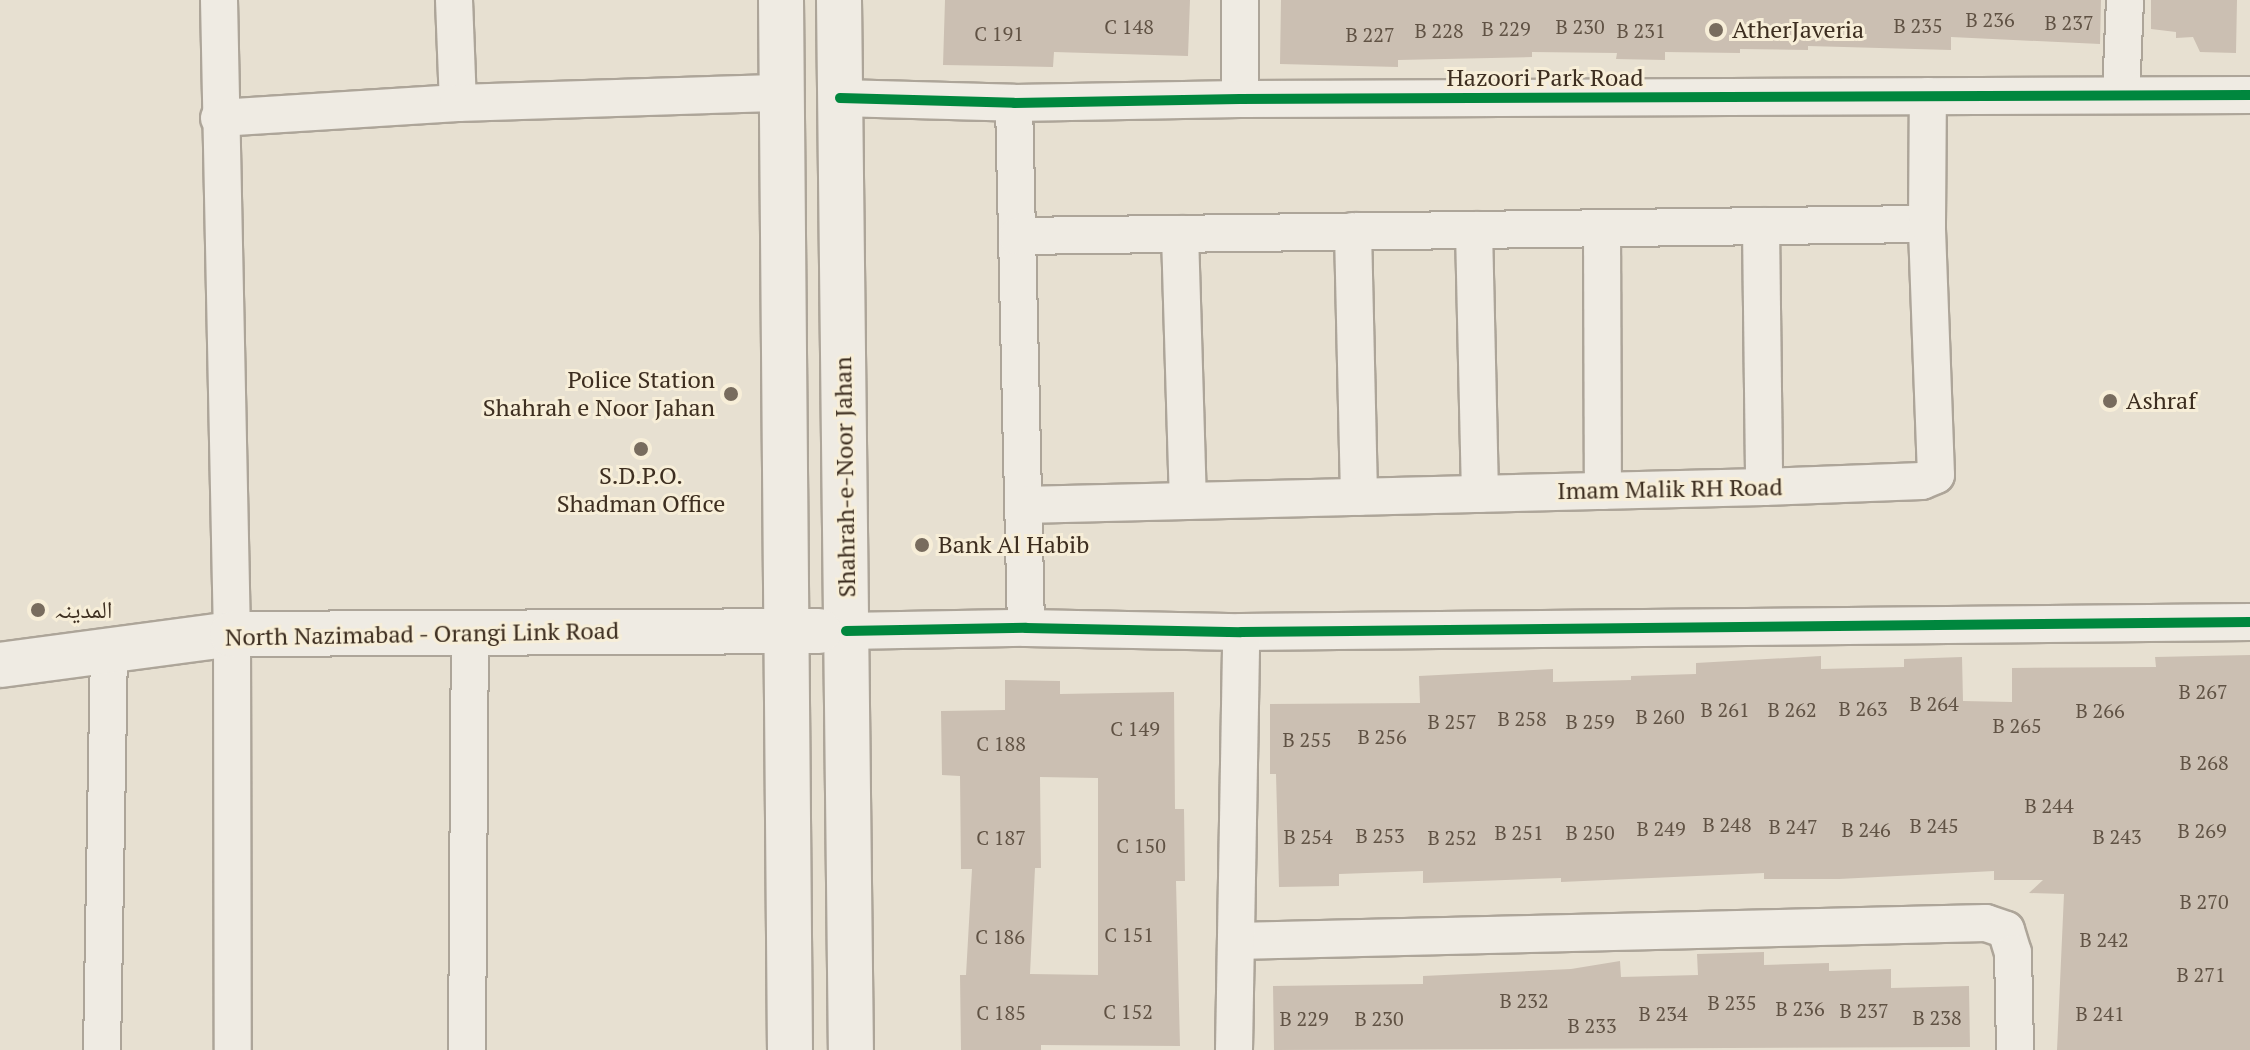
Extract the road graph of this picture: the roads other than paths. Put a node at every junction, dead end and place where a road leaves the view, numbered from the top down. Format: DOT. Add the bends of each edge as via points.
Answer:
graph roads {
  1 [pos="219,0"];
  2 [pos="454,0"];
  3 [pos="781,0"];
  4 [pos="839,0"];
  5 [pos="1240,0"];
  6 [pos="2125,0"];
  7 [pos="783,93"];
  8 [pos="2121,95"];
  9 [pos="2250,95"];
  10 [pos="1928,96"];
  11 [pos="840,98"];
  12 [pos="1240,99"];
  13 [pos="458,103"];
  14 [pos="1014,103"];
  15 [pos="219,118"];
  16 [pos="1927,224"];
  17 [pos="1761,226"];
  18 [pos="1602,228"];
  19 [pos="1474,230"];
  20 [pos="1353,231"];
  21 [pos="1180,234"];
  22 [pos="1017,236"];
  23 [pos="1764,487"];
  24 [pos="1603,491"];
  25 [pos="1480,494"];
  26 [pos="1359,497"];
  27 [pos="1188,501"];
  28 [pos="1023,505"];
  29 [pos="2250,622"];
  30 [pos="1026,628"];
  31 [pos="470,631"];
  32 [pos="789,631"];
  33 [pos="846,631"];
  34 [pos="1241,632"];
  35 [pos="232,634"];
  36 [pos="109,649"];
  37 [pos="0,665"];
  38 [pos="1236,941"];
  39 [pos="102,1050"];
  40 [pos="233,1050"];
  41 [pos="467,1050"];
  42 [pos="790,1050"];
  43 [pos="851,1050"];
  44 [pos="1234,1050"];
  45 [pos="2015,1050"];
  1 -- 15 [label="street"];
  2 -- 13 [label="street"];
  3 -- 7 [label="main road"];
  4 -- 11 [label="main road, Shahrah-e-Noor Jahan"];
  5 -- 12 [label="street"];
  6 -- 8 [label="street"];
  7 -- 13 [label="street"];
  7 -- 32 [label="main road"];
  8 -- 9 [label="street, Hazoori Park Road"];
  8 -- 10 [label="street, Hazoori Park Road"];
  10 -- 12 [label="street, Hazoori Park Road"];
  10 -- 16 [label="street, Imam Malik RH Road"];
  11 -- 14 [label="street, Hazoori Park Road"];
  11 -- 33 [label="main road, Shahrah-e-Noor Jahan"];
  12 -- 14 [label="street, Hazoori Park Road"];
  13 -- 15 [label="street"];
  14 -- 22 [label="street"];
  15 -- 35 [label="street"];
  16 -- 17 [label="street"];
  16 -- 23 [label="street, Imam Malik RH Road" via="1936,475 1922,481"];
  17 -- 18 [label="street"];
  17 -- 23 [label="street"];
  18 -- 19 [label="street"];
  18 -- 24 [label="street"];
  19 -- 20 [label="street"];
  19 -- 25 [label="street"];
  20 -- 21 [label="street"];
  20 -- 26 [label="street"];
  21 -- 22 [label="street"];
  21 -- 27 [label="street"];
  22 -- 28 [label="street"];
  23 -- 24 [label="street, Imam Malik RH Road"];
  24 -- 25 [label="street, Imam Malik RH Road"];
  25 -- 26 [label="street, Imam Malik RH Road"];
  26 -- 27 [label="street, Imam Malik RH Road"];
  27 -- 28 [label="street, Imam Malik RH Road"];
  28 -- 30 [label="street"];
  29 -- 34 [label="street"];
  30 -- 33 [label="street"];
  30 -- 34 [label="street"];
  31 -- 32 [label="main road, North Nazimabad - Orangi Link Road"];
  31 -- 35 [label="main road, North Nazimabad - Orangi Link Road"];
  31 -- 41 [label="street"];
  32 -- 33 [label="main road, North Nazimabad - Orangi Link Road"];
  32 -- 42 [label="main road"];
  33 -- 43 [label="main road, Shahrah-e-Noor Jahan"];
  34 -- 38 [label="street"];
  35 -- 36 [label="main road, North Nazimabad - Orangi Link Road"];
  35 -- 40 [label="street"];
  36 -- 37 [label="main road, North Nazimabad - Orangi Link Road"];
  36 -- 39 [label="street"];
  38 -- 44 [label="street"];
  38 -- 45 [label="street" via="1986,923 2006,930 2013,953"];
}
